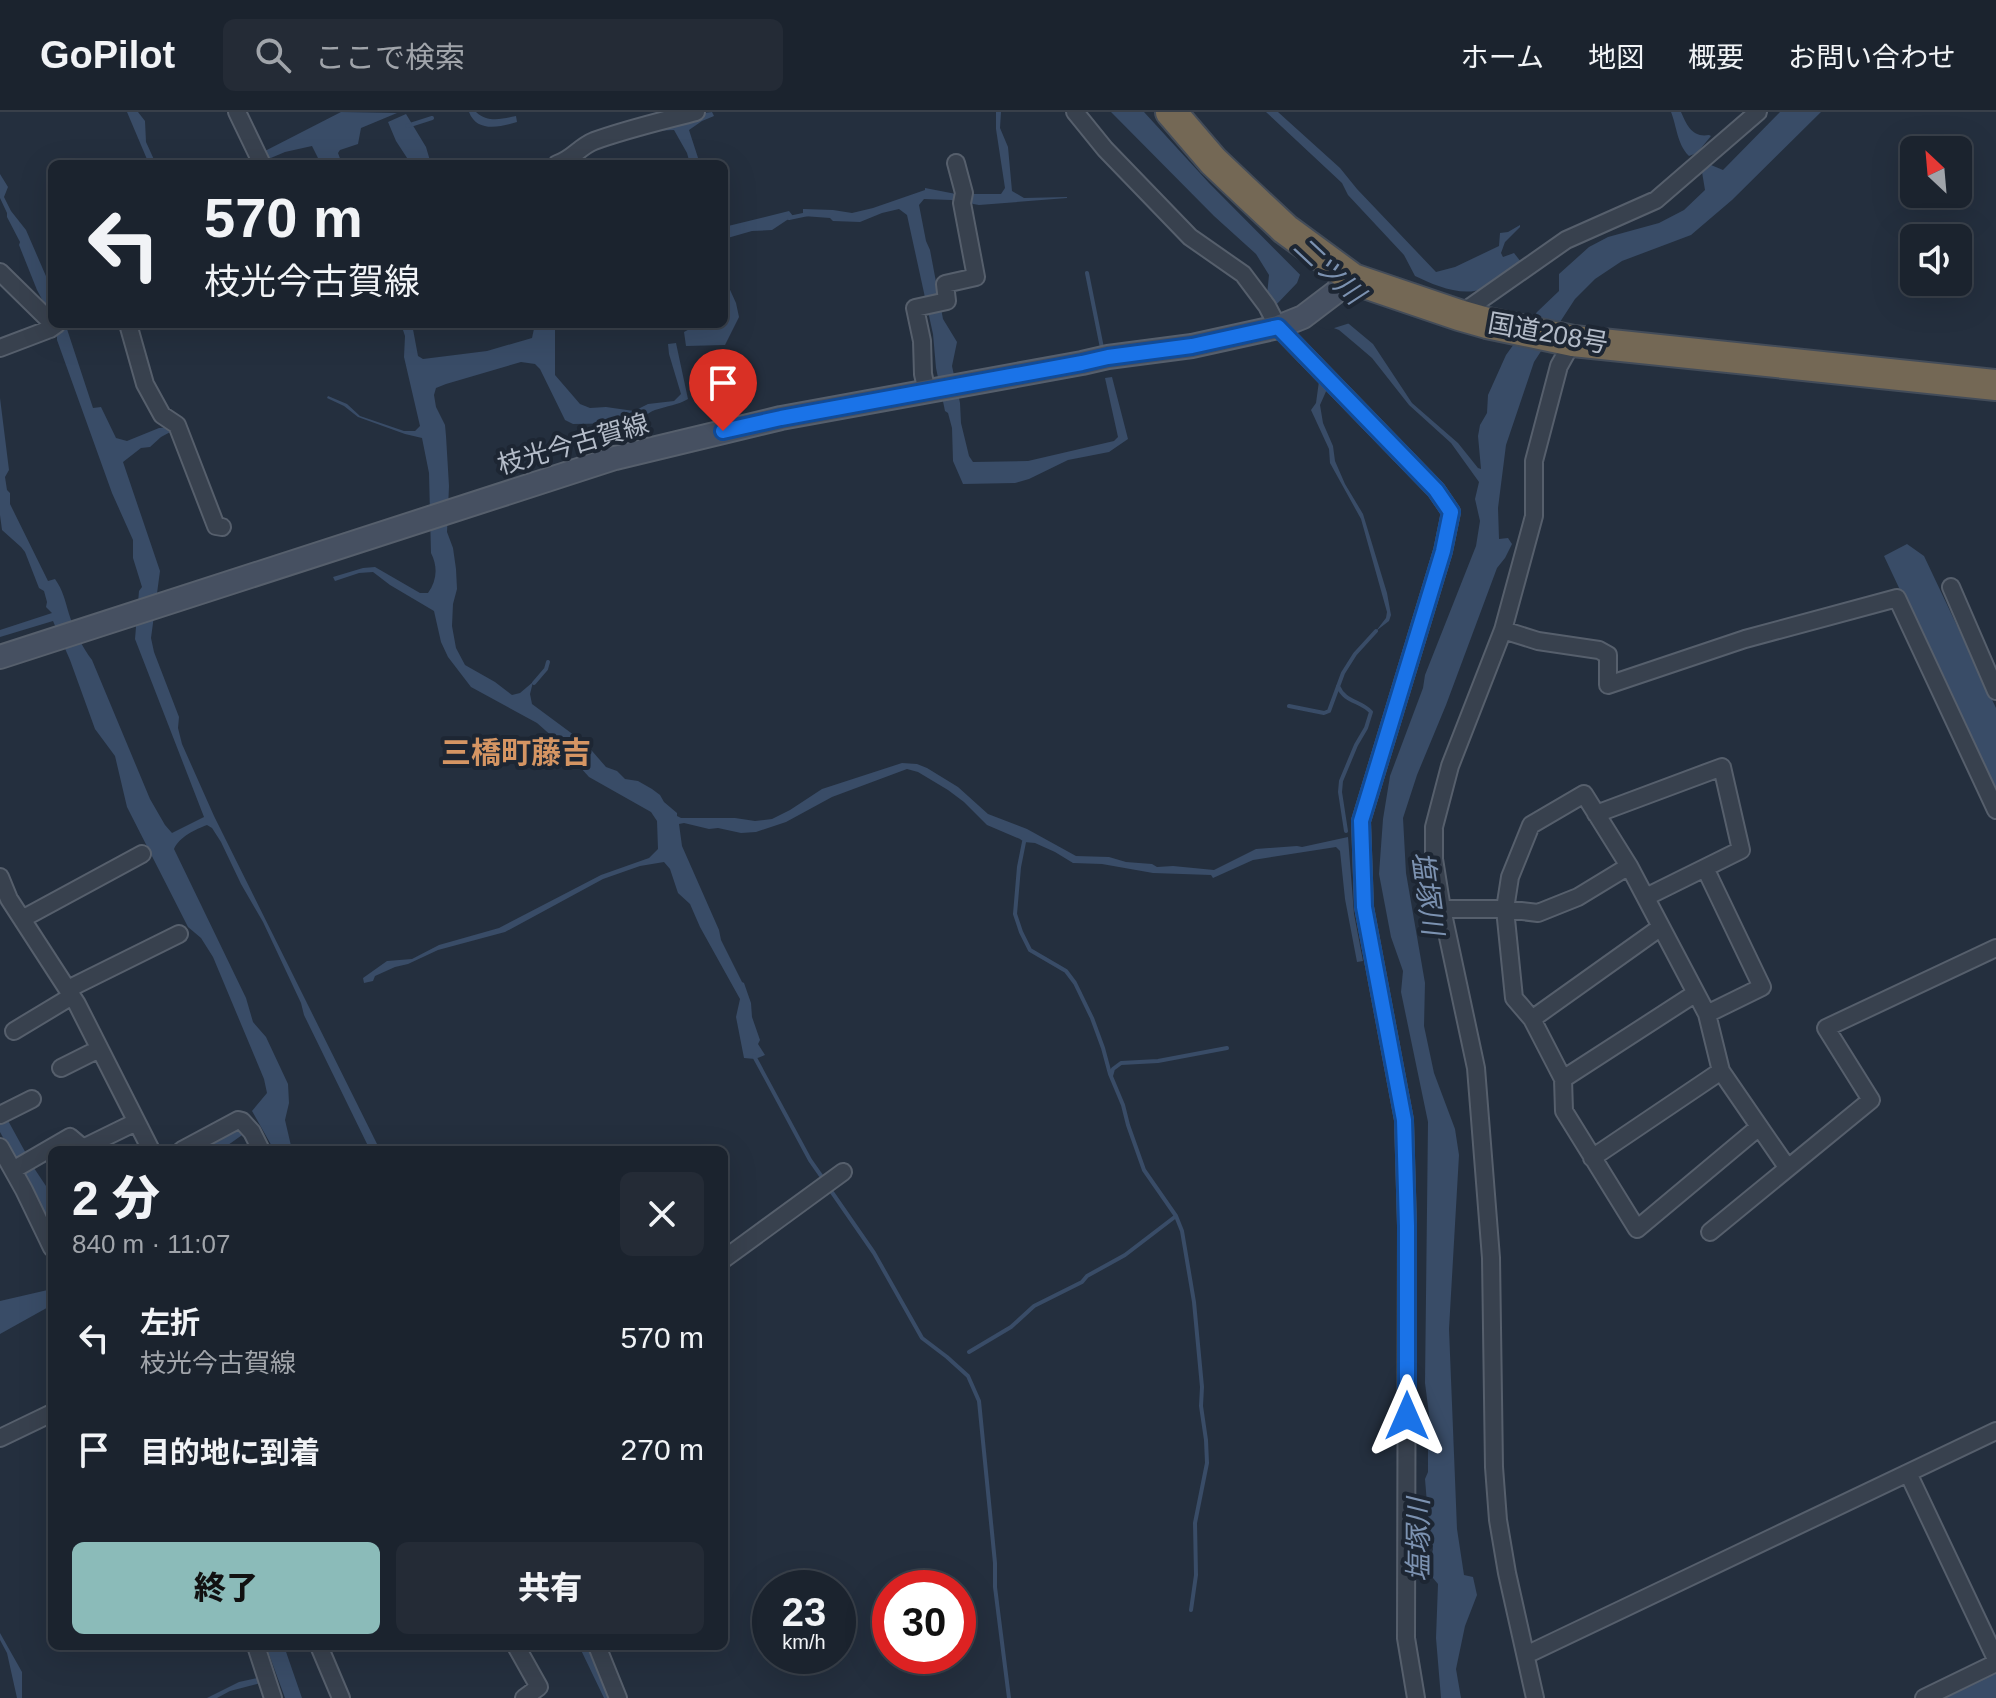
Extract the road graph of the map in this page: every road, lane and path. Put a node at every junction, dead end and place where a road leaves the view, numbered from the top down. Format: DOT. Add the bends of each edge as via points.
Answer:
graph roads {
  1 [pos="237,112"];
  2 [pos="628,112"];
  3 [pos="696,112"];
  4 [pos="1075,112"];
  5 [pos="1171,112"];
  6 [pos="1758,112"];
  7 [pos="631,129"];
  8 [pos="260,160"];
  9 [pos="569,160"];
  10 [pos="956,163"];
  11 [pos="0,272"];
  12 [pos="1353,279"];
  13 [pos="48,319"];
  14 [pos="1473,319"];
  15 [pos="1284,325"];
  16 [pos="49,328"];
  17 [pos="129,328"];
  18 [pos="1573,341"];
  19 [pos="0,348"];
  20 [pos="1996,385"];
  21 [pos="941,389"];
  22 [pos="222,527"];
  23 [pos="1951,587"];
  24 [pos="1503,630"];
  25 [pos="0,657"];
  26 [pos="1996,691"];
  27 [pos="1996,810"];
  28 [pos="1596,814"];
  29 [pos="142,854"];
  30 [pos="1629,866"];
  31 [pos="1705,868"];
  32 [pos="0,877"];
  33 [pos="1646,897"];
  34 [pos="1442,909"];
  35 [pos="1505,909"];
  36 [pos="22,919"];
  37 [pos="1661,927"];
  38 [pos="179,934"];
  39 [pos="1996,948"];
  40 [pos="70,993"];
  41 [pos="1696,993"];
  42 [pos="1707,1014"];
  43 [pos="1532,1019"];
  44 [pos="14,1031"];
  45 [pos="99,1049"];
  46 [pos="61,1068"];
  47 [pos="1721,1071"];
  48 [pos="1563,1079"];
  49 [pos="32,1099"];
  50 [pos="3,1114"];
  51 [pos="136,1122"];
  52 [pos="1759,1127"];
  53 [pos="55,1146"];
  54 [pos="81,1146"];
  55 [pos="87,1146"];
  56 [pos="149,1146"];
  57 [pos="189,1146"];
  58 [pos="259,1146"];
  59 [pos="0,1147"];
  60 [pos="48,1150"];
  61 [pos="1592,1158"];
  62 [pos="21,1166"];
  63 [pos="1787,1167"];
  64 [pos="843,1172"];
  65 [pos="1710,1232"];
  66 [pos="48,1237"];
  67 [pos="728,1256"];
  68 [pos="48,1415"];
  69 [pos="1996,1431"];
  70 [pos="0,1438"];
  71 [pos="1908,1473"];
  72 [pos="257,1650"];
  73 [pos="321,1650"];
  74 [pos="518,1650"];
  75 [pos="599,1650"];
  76 [pos="1526,1655"];
  77 [pos="1996,1661"];
  78 [pos="273,1698"];
  79 [pos="341,1698"];
  80 [pos="524,1698"];
  81 [pos="618,1698"];
  82 [pos="1416,1698"];
  83 [pos="1535,1698"];
  84 [pos="1924,1698"];
  1 -- 8 [label="street"];
  2 -- 7 [label="street"];
  3 -- 7 [label="street"];
  4 -- 15 [label="street" via="1190,237 1243,274"];
  5 -- 12 [label="highway, 国道208号" via="1213,161 1285,229"];
  6 -- 14 [label="street" via="1656,200 1566,240"];
  7 -- 9 [label="street" via="590,142"];
  10 -- 21 [label="street" via="976,277 945,284 947,301 915,308 923,374"];
  11 -- 13 [label="street"];
  12 -- 14 [label="highway, 国道208号"];
  12 -- 15 [label="main road, 枝光今古賀線"];
  14 -- 18 [label="highway, 国道208号"];
  15 -- 21 [label="main road, 枝光今古賀線"];
  15 -- 82 [label="street" via="1451,512 1361,821 1364,907 1404,1120 1406,1638"];
  16 -- 19 [label="street"];
  17 -- 22 [label="street" via="145,384 162,415 177,425 216,526"];
  18 -- 20 [label="highway, 国道208号"];
  18 -- 24 [label="street" via="1559,366 1534,461 1534,516"];
  21 -- 25 [label="main road, 枝光今古賀線" via="781,418 615,458"];
  23 -- 26 [label="street"];
  24 -- 27 [label="street" via="1599,650 1608,655 1608,685 1745,639 1897,598"];
  24 -- 34 [label="street" via="1450,766 1434,827"];
  28 -- 30 [label="street"];
  28 -- 31 [label="street" via="1722,767 1741,850"];
  28 -- 35 [label="street" via="1584,794 1531,825 1510,877"];
  29 -- 36 [label="street"];
  30 -- 33 [label="street"];
  30 -- 35 [label="street" via="1578,897 1538,913"];
  31 -- 33 [label="street"];
  31 -- 42 [label="street" via="1762,987"];
  32 -- 36 [label="street"];
  33 -- 37 [label="street"];
  34 -- 35 [label="street"];
  34 -- 76 [label="street" via="1476,1068 1491,1258 1498,1520"];
  35 -- 43 [label="street" via="1514,998"];
  36 -- 40 [label="street"];
  37 -- 41 [label="street"];
  37 -- 43 [label="street"];
  38 -- 40 [label="street"];
  39 -- 63 [label="street" via="1826,1028 1871,1100"];
  40 -- 44 [label="street"];
  40 -- 45 [label="street"];
  41 -- 42 [label="street"];
  41 -- 48 [label="street"];
  42 -- 47 [label="street"];
  43 -- 48 [label="street"];
  45 -- 46 [label="street"];
  45 -- 51 [label="street"];
  47 -- 52 [label="street"];
  47 -- 61 [label="street"];
  48 -- 61 [label="street" via="1564,1111"];
  49 -- 50 [label="street"];
  51 -- 55 [label="street"];
  51 -- 56 [label="street"];
  52 -- 61 [label="street" via="1637,1229"];
  52 -- 63 [label="street"];
  53 -- 54 [label="street" via="70,1137"];
  57 -- 58 [label="street" via="238,1120"];
  59 -- 62 [label="street"];
  60 -- 62 [label="street"];
  62 -- 66 [label="street"];
  63 -- 65 [label="street"];
  64 -- 67 [label="street"];
  68 -- 70 [label="street"];
  69 -- 71 [label="street"];
  71 -- 76 [label="street"];
  71 -- 77 [label="street"];
  72 -- 78 [label="street"];
  73 -- 79 [label="street"];
  74 -- 80 [label="street" via="539,1687"];
  75 -- 81 [label="street"];
  76 -- 83 [label="street"];
  77 -- 84 [label="street"];
}
